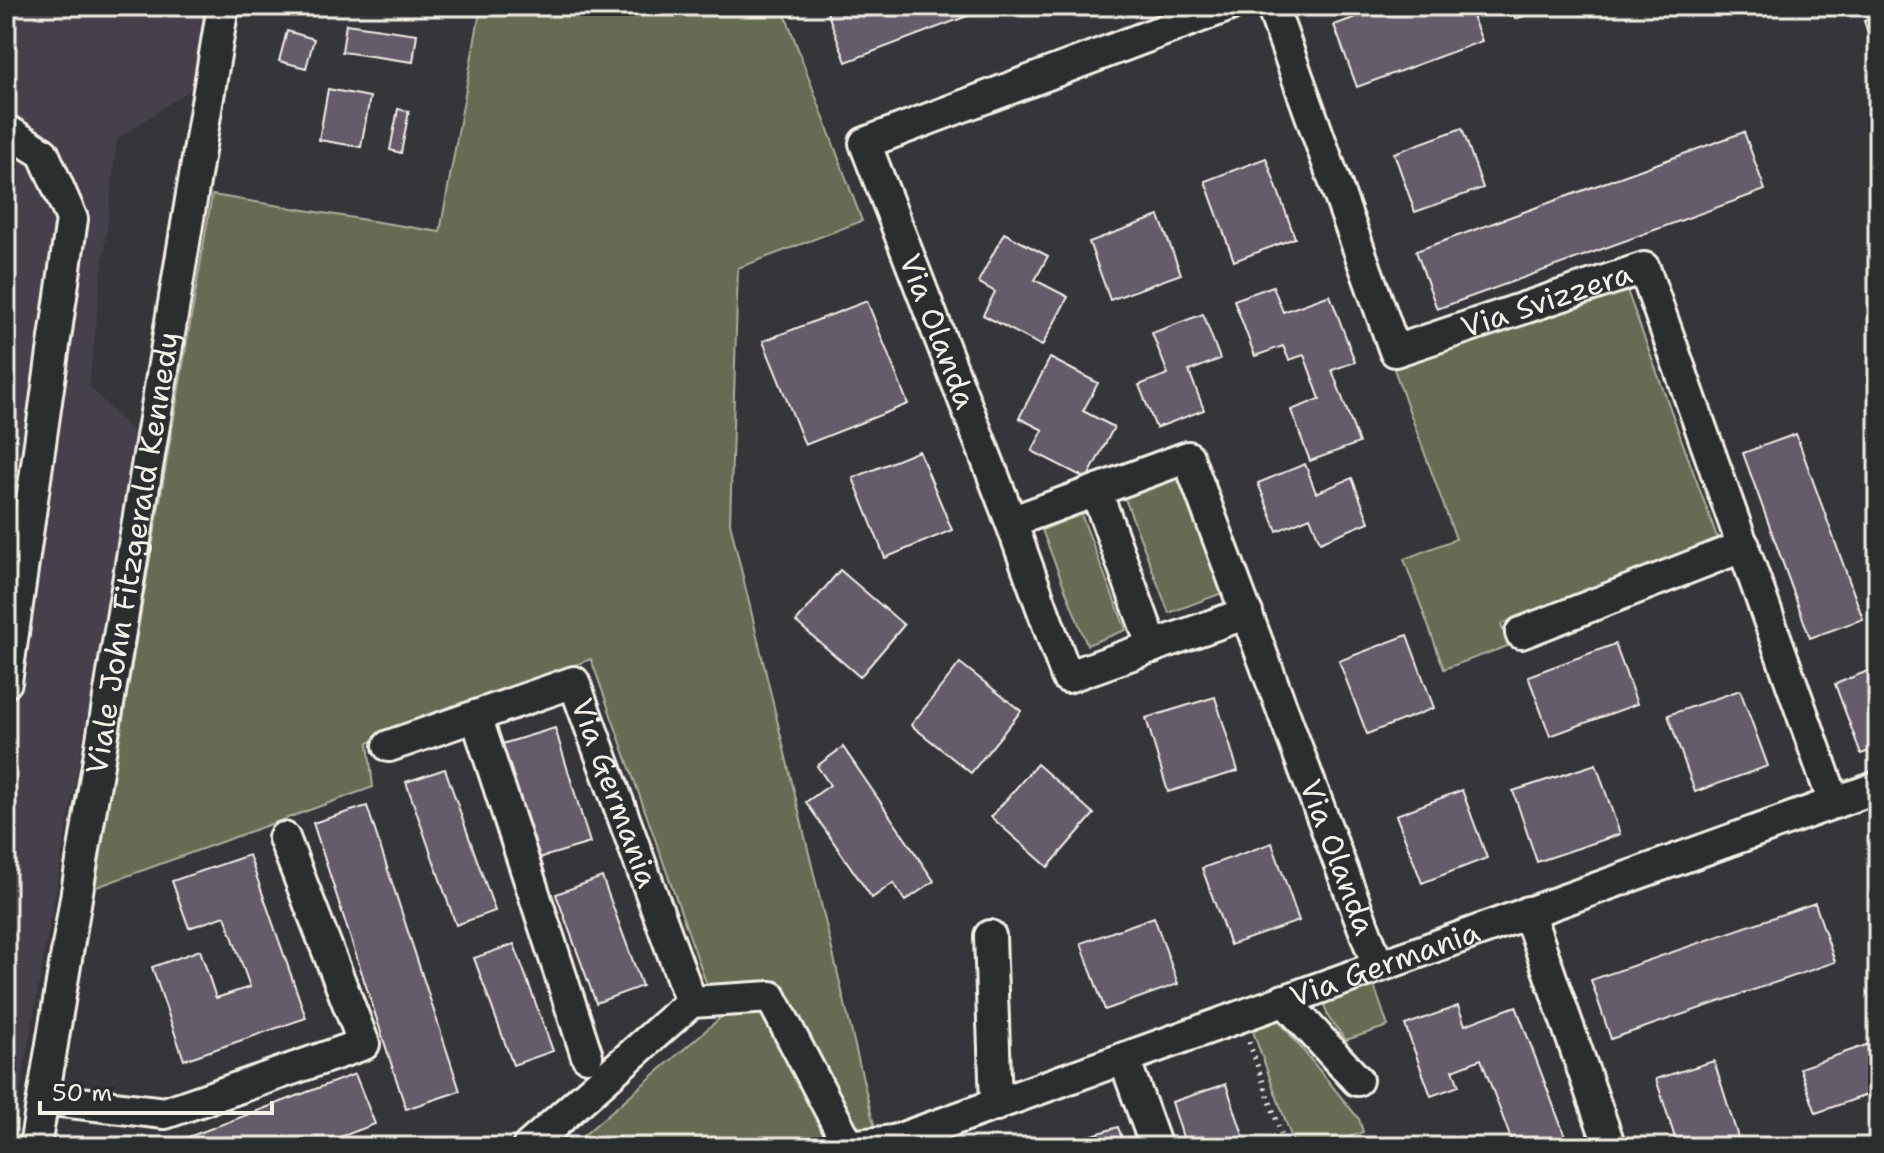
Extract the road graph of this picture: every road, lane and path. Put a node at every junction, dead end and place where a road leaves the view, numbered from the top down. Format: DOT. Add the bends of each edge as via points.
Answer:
graph roads {
  1 [pos="223,6"];
  2 [pos="1228,6"];
  3 [pos="1272,6"];
  4 [pos="6,130"];
  5 [pos="1096,491"];
  6 [pos="1011,522"];
  7 [pos="1744,546"];
  8 [pos="1247,613"];
  9 [pos="1521,633"];
  10 [pos="1153,647"];
  11 [pos="6,682"];
  12 [pos="476,716"];
  13 [pos="389,746"];
  14 [pos="1878,787"];
  15 [pos="1834,803"];
  16 [pos="284,838"];
  17 [pos="1528,912"];
  18 [pos="990,936"];
  19 [pos="1378,966"];
  20 [pos="1284,1000"];
  21 [pos="691,1002"];
  22 [pos="1240,1016"];
  23 [pos="587,1056"];
  24 [pos="1124,1058"];
  25 [pos="1357,1080"];
  26 [pos="44,1099"];
  27 [pos="996,1105"];
  28 [pos="895,1144"];
  29 [pos="35,1147"];
  30 [pos="528,1147"];
  31 [pos="1156,1147"];
  32 [pos="1286,1147"];
  33 [pos="1610,1147"];
  1 -- 26 [label="street, Viale John Fitzgerald Kennedy"];
  2 -- 6 [label="street, Via Olanda" via="865,143"];
  3 -- 7 [label="street, Via Svizzera" via="1395,351 1644,268"];
  4 -- 11 [label="street" via="43,153 72,219"];
  5 -- 6 [label="street, Via Olanda"];
  5 -- 8 [label="street, Via Olanda" via="1188,457"];
  5 -- 10 [label="street"];
  6 -- 10 [label="street, Via Olanda" via="1067,677"];
  7 -- 9 [label="street"];
  7 -- 15 [label="street, Via Svizzera"];
  8 -- 10 [label="street, Via Olanda"];
  8 -- 19 [label="street, Via Olanda"];
  12 -- 13 [label="street, Via Germania"];
  12 -- 21 [label="street, Via Germania" via="574,682"];
  12 -- 23 [label="street"];
  14 -- 15 [label="street, Via Germania"];
  15 -- 17 [label="street, Via Germania"];
  16 -- 26 [label="street" via="364,1044 165,1113"];
  17 -- 19 [label="street, Via Germania"];
  17 -- 33 [label="street"];
  18 -- 27 [label="street"];
  19 -- 20 [label="street, Via Germania"];
  20 -- 22 [label="street, Via Germania"];
  20 -- 25 [label="street"];
  21 -- 28 [label="street, Via Germania" via="771,997 849,1146"];
  21 -- 30 [label="street"];
  22 -- 24 [label="street, Via Germania"];
  22 -- 32 [label="path"];
  24 -- 27 [label="street, Via Germania"];
  24 -- 31 [label="street"];
  26 -- 29 [label="street, Viale John Fitzgerald Kennedy"];
  27 -- 28 [label="street, Via Germania"];
}
